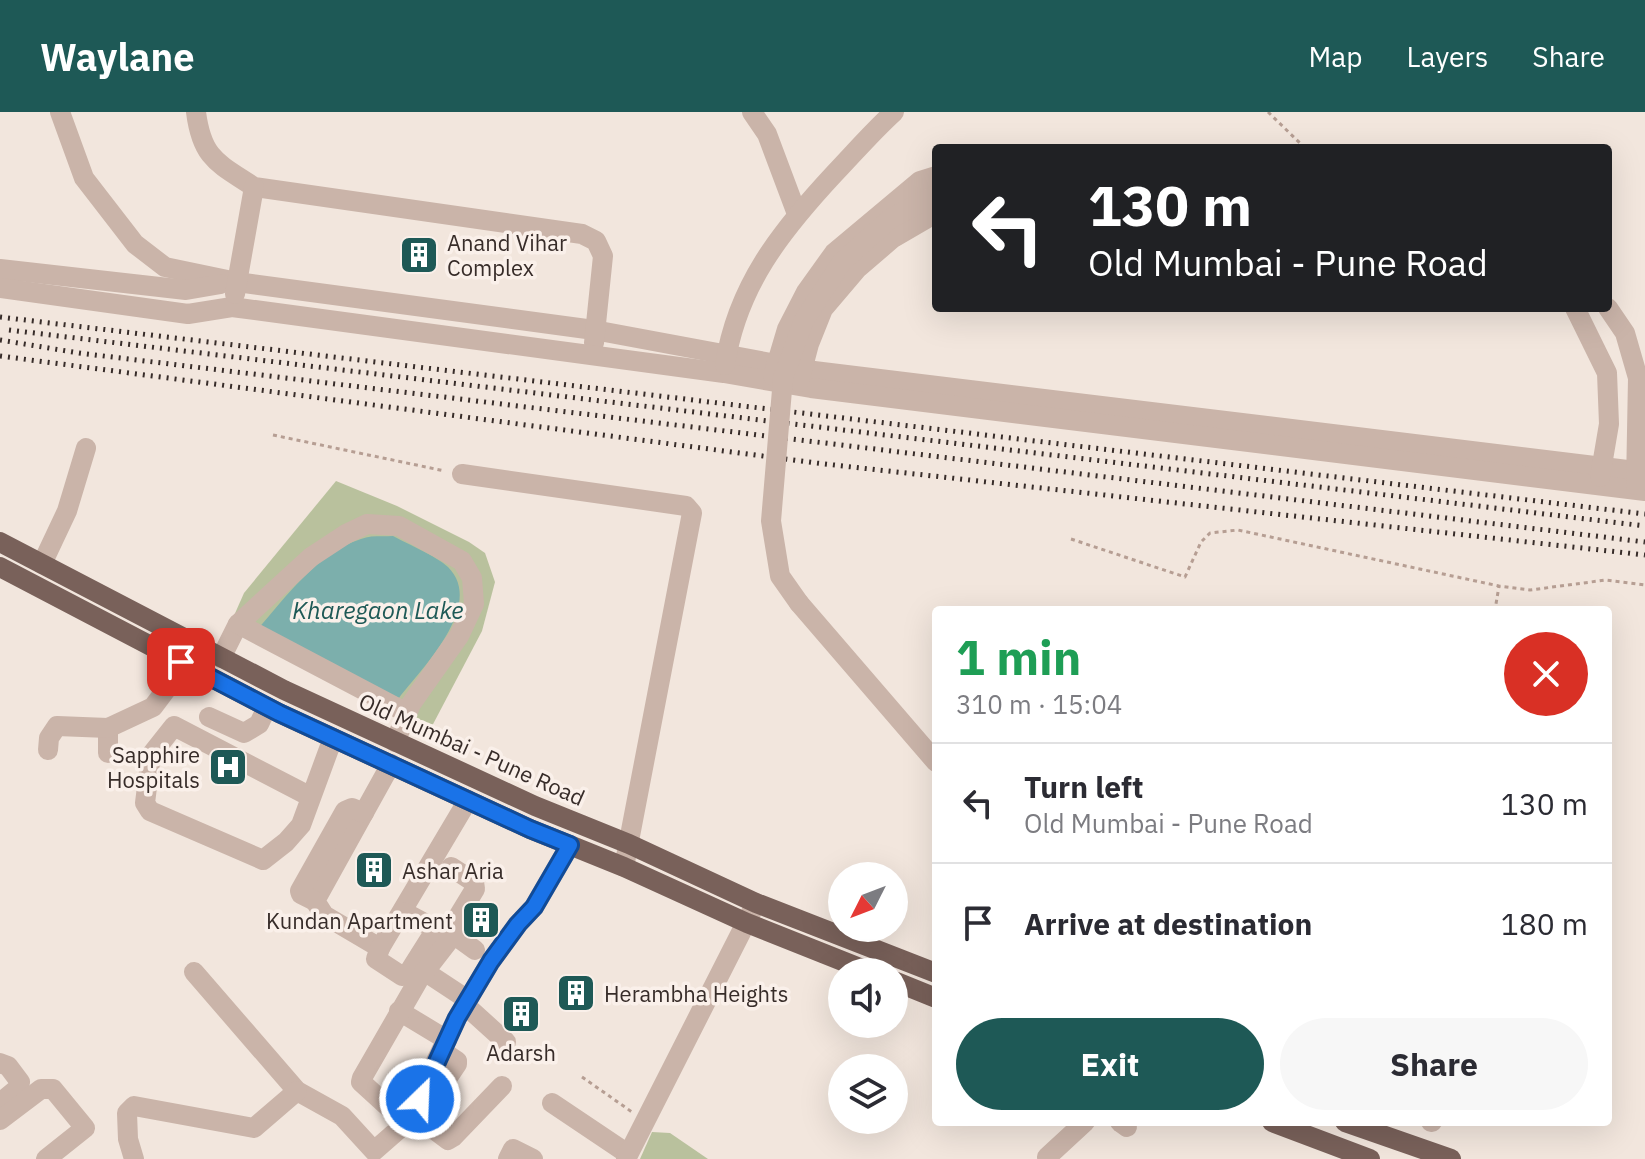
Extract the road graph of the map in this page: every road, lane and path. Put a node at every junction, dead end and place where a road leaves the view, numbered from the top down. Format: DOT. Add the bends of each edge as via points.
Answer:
graph roads {
  1 [pos="60,112"];
  2 [pos="196,112"];
  3 [pos="752,112"];
  4 [pos="894,112"];
  5 [pos="1268,112"];
  6 [pos="1301,144"];
  7 [pos="932,177"];
  8 [pos="254,187"];
  9 [pos="932,197"];
  10 [pos="797,214"];
  11 [pos="932,215"];
  12 [pos="0,269"];
  13 [pos="237,282"];
  14 [pos="0,288"];
  15 [pos="232,307"];
  16 [pos="1577,312"];
  17 [pos="1611,312"];
  18 [pos="594,330"];
  19 [pos="593,356"];
  20 [pos="726,363"];
  21 [pos="776,363"];
  22 [pos="802,369"];
  23 [pos="273,435"];
  24 [pos="86,448"];
  25 [pos="462,474"];
  26 [pos="1600,475"];
  27 [pos="1641,481"];
  28 [pos="1071,539"];
  29 [pos="0,542"];
  30 [pos="0,567"];
  31 [pos="50,569"];
  32 [pos="1645,585"];
  33 [pos="1499,586"];
  34 [pos="48,593"];
  35 [pos="1494,606"];
  36 [pos="238,624"];
  37 [pos="189,641"];
  38 [pos="221,658"];
  39 [pos="181,662"];
  40 [pos="267,707"];
  41 [pos="407,713"];
  42 [pos="209,717"];
  43 [pos="108,728"];
  44 [pos="333,738"];
  45 [pos="395,742"];
  46 [pos="48,750"];
  47 [pos="108,753"];
  48 [pos="932,757"];
  49 [pos="391,764"];
  50 [pos="311,797"];
  51 [pos="468,800"];
  52 [pos="629,844"];
  53 [pos="570,845"];
  54 [pos="451,867"];
  55 [pos="624,867"];
  56 [pos="756,903"];
  57 [pos="404,912"];
  58 [pos="747,923"];
  59 [pos="436,929"];
  60 [pos="380,948"];
  61 [pos="475,950"];
  62 [pos="835,958"];
  63 [pos="424,971"];
  64 [pos="932,971"];
  65 [pos="194,972"];
  66 [pos="908,987"];
  67 [pos="932,996"];
  68 [pos="466,1002"];
  69 [pos="399,1011"];
  70 [pos="506,1042"];
  71 [pos="444,1046"];
  72 [pos="0,1063"];
  73 [pos="582,1077"];
  74 [pos="502,1086"];
  75 [pos="297,1091"];
  76 [pos="0,1103"];
  77 [pos="552,1103"];
  78 [pos="412,1118"];
  79 [pos="0,1120"];
  80 [pos="645,1121"];
  81 [pos="1081,1126"];
  82 [pos="1283,1126"];
  83 [pos="1370,1126"];
  84 [pos="369,1155"];
  85 [pos="627,1156"];
  86 [pos="1047,1157"];
  87 [pos="46,1159"];
  88 [pos="134,1159"];
  89 [pos="508,1159"];
  90 [pos="533,1159"];
  91 [pos="1370,1159"];
  92 [pos="1451,1159"];
  1 -- 13 [label="street" via="84,178 135,244 165,267"];
  2 -- 8 [label="street" via="198,133 210,158"];
  3 -- 10 [label="street" via="767,134"];
  4 -- 10 [label="street"];
  5 -- 6 [label="path"];
  7 -- 21 [label="street" via="920,181 834,253 806,292"];
  8 -- 13 [label="street"];
  8 -- 18 [label="street" via="582,234 596,241 603,256"];
  9 -- 48 [label="street, bridge" via="891,218 842,262 804,320 783,378 771,521 780,576"];
  10 -- 20 [label="street" via="748,287"];
  11 -- 22 [label="street" via="893,238 823,309"];
  12 -- 13 [label="street" via="186,290"];
  13 -- 15 [label="street"];
  13 -- 18 [label="street"];
  14 -- 15 [label="street" via="188,314"];
  15 -- 19 [label="street"];
  16 -- 26 [label="street" via="1607,373 1609,424"];
  17 -- 27 [label="street" via="1625,333 1638,378"];
  18 -- 19 [label="street"];
  18 -- 20 [label="street"];
  19 -- 20 [label="street"];
  20 -- 21 [label="street"];
  21 -- 22 [label="street"];
  21 -- 22 [label="street"];
  22 -- 26 [label="street"];
  23 -- 25 [label="path"];
  24 -- 31 [label="street"];
  25 -- 52 [label="street" via="686,506 692,513"];
  26 -- 27 [label="street"];
  28 -- 33 [label="path" via="1185,577 1210,533 1238,530"];
  29 -- 31 [label="main road, Old Mumbai - Pune Road"];
  30 -- 34 [label="main road"];
  31 -- 34 [label="main road"];
  31 -- 37 [label="main road, Old Mumbai - Pune Road"];
  32 -- 33 [label="path" via="1606,580 1530,590"];
  33 -- 35 [label="path"];
  34 -- 39 [label="main road"];
  36 -- 38 [label="street"];
  36 -- 41 [label="street"];
  36 -- 41 [label="street" via="311,557 346,534 367,524 399,526 462,561 472,578 474,604"];
  37 -- 38 [label="main road, Old Mumbai - Pune Road"];
  37 -- 39 [label="street"];
  38 -- 45 [label="main road, Old Mumbai - Pune Road"];
  39 -- 40 [label="main road"];
  39 -- 43 [label="street" via="153,707"];
  40 -- 42 [label="street" via="259,724 244,733"];
  40 -- 44 [label="main road"];
  41 -- 45 [label="street"];
  43 -- 46 [label="street" via="57,726"];
  43 -- 47 [label="street"];
  44 -- 49 [label="main road"];
  44 -- 50 [label="street"];
  45 -- 52 [label="main road, Old Mumbai - Pune Road"];
  49 -- 51 [label="main road"];
  49 -- 60 [label="street" via="315,901 324,915"];
  50 -- 50 [label="street" via="301,825 263,860 147,809 145,803 151,755 174,726"];
  51 -- 53 [label="main road"];
  51 -- 57 [label="street"];
  52 -- 55 [label="street"];
  52 -- 56 [label="main road, Old Mumbai - Pune Road"];
  53 -- 55 [label="main road"];
  53 -- 68 [label="street" via="534,907"];
  54 -- 59 [label="street" via="474,882 475,889 450,930 445,934"];
  55 -- 58 [label="main road"];
  56 -- 58 [label="street"];
  56 -- 64 [label="main road, Old Mumbai - Pune Road"];
  57 -- 59 [label="street"];
  57 -- 60 [label="street"];
  58 -- 62 [label="main road"];
  58 -- 80 [label="street"];
  59 -- 60 [label="street" via="407,975 376,959"];
  61 -- 63 [label="street" via="453,937"];
  63 -- 68 [label="street"];
  63 -- 69 [label="street"];
  65 -- 75 [label="street"];
  66 -- 67 [label="main road"];
  68 -- 70 [label="street"];
  68 -- 71 [label="street"];
  69 -- 71 [label="street"];
  69 -- 78 [label="street" via="361,1082"];
  71 -- 78 [label="street"];
  72 -- 76 [label="street" via="20,1082"];
  73 -- 80 [label="path"];
  74 -- 78 [label="street" via="448,1140"];
  75 -- 84 [label="street" via="342,1116"];
  75 -- 88 [label="street" via="254,1128 134,1106 126,1122"];
  77 -- 85 [label="street"];
  78 -- 84 [label="street"];
  79 -- 87 [label="street" via="41,1089 53,1089 85,1128"];
  80 -- 85 [label="street"];
  81 -- 86 [label="street"];
  82 -- 91 [label="main road"];
  83 -- 92 [label="main road"];
  89 -- 90 [label="street" via="513,1149"];
}
